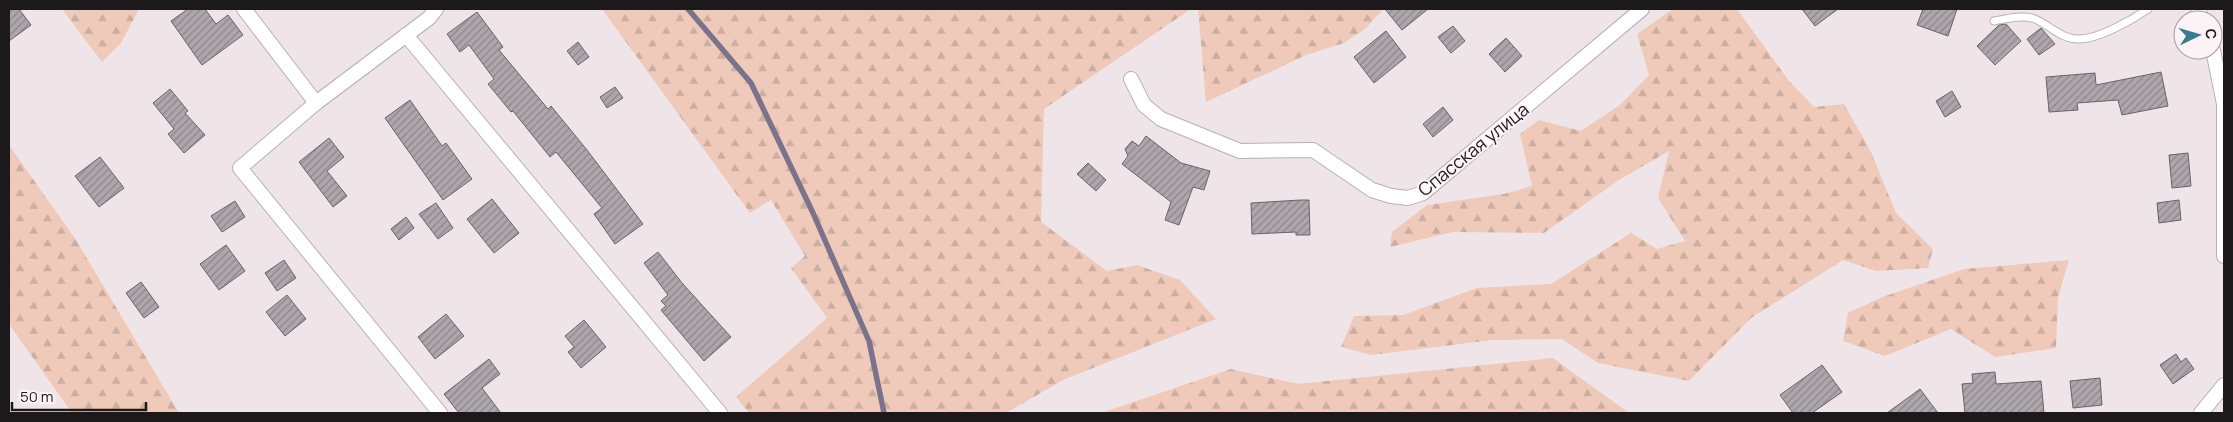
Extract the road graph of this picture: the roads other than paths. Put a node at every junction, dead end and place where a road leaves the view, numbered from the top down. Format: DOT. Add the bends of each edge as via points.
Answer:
graph roads {
  1 [pos="244,9"];
  2 [pos="436,9"];
  3 [pos="1642,9"];
  4 [pos="2148,9"];
  5 [pos="1994,22"];
  6 [pos="406,35"];
  7 [pos="2215,60"];
  8 [pos="1131,79"];
  9 [pos="316,103"];
  10 [pos="2224,256"];
  11 [pos="2224,384"];
  12 [pos="440,413"];
  13 [pos="720,413"];
  14 [pos="2201,413"];
  1 -- 9 [label="street"];
  2 -- 6 [label="street"];
  3 -- 8 [label="street, Спасская улица" via="1423,193 1408,198 1372,190 1313,150 1240,151 1161,119 1144,104"];
  4 -- 5 [label="lane" via="2091,37 2077,39 2025,17"];
  6 -- 9 [label="street"];
  6 -- 13 [label="street"];
  7 -- 10 [label="street" via="2224,104"];
  9 -- 12 [label="street" via="240,168"];
  11 -- 14 [label="street"];
}
